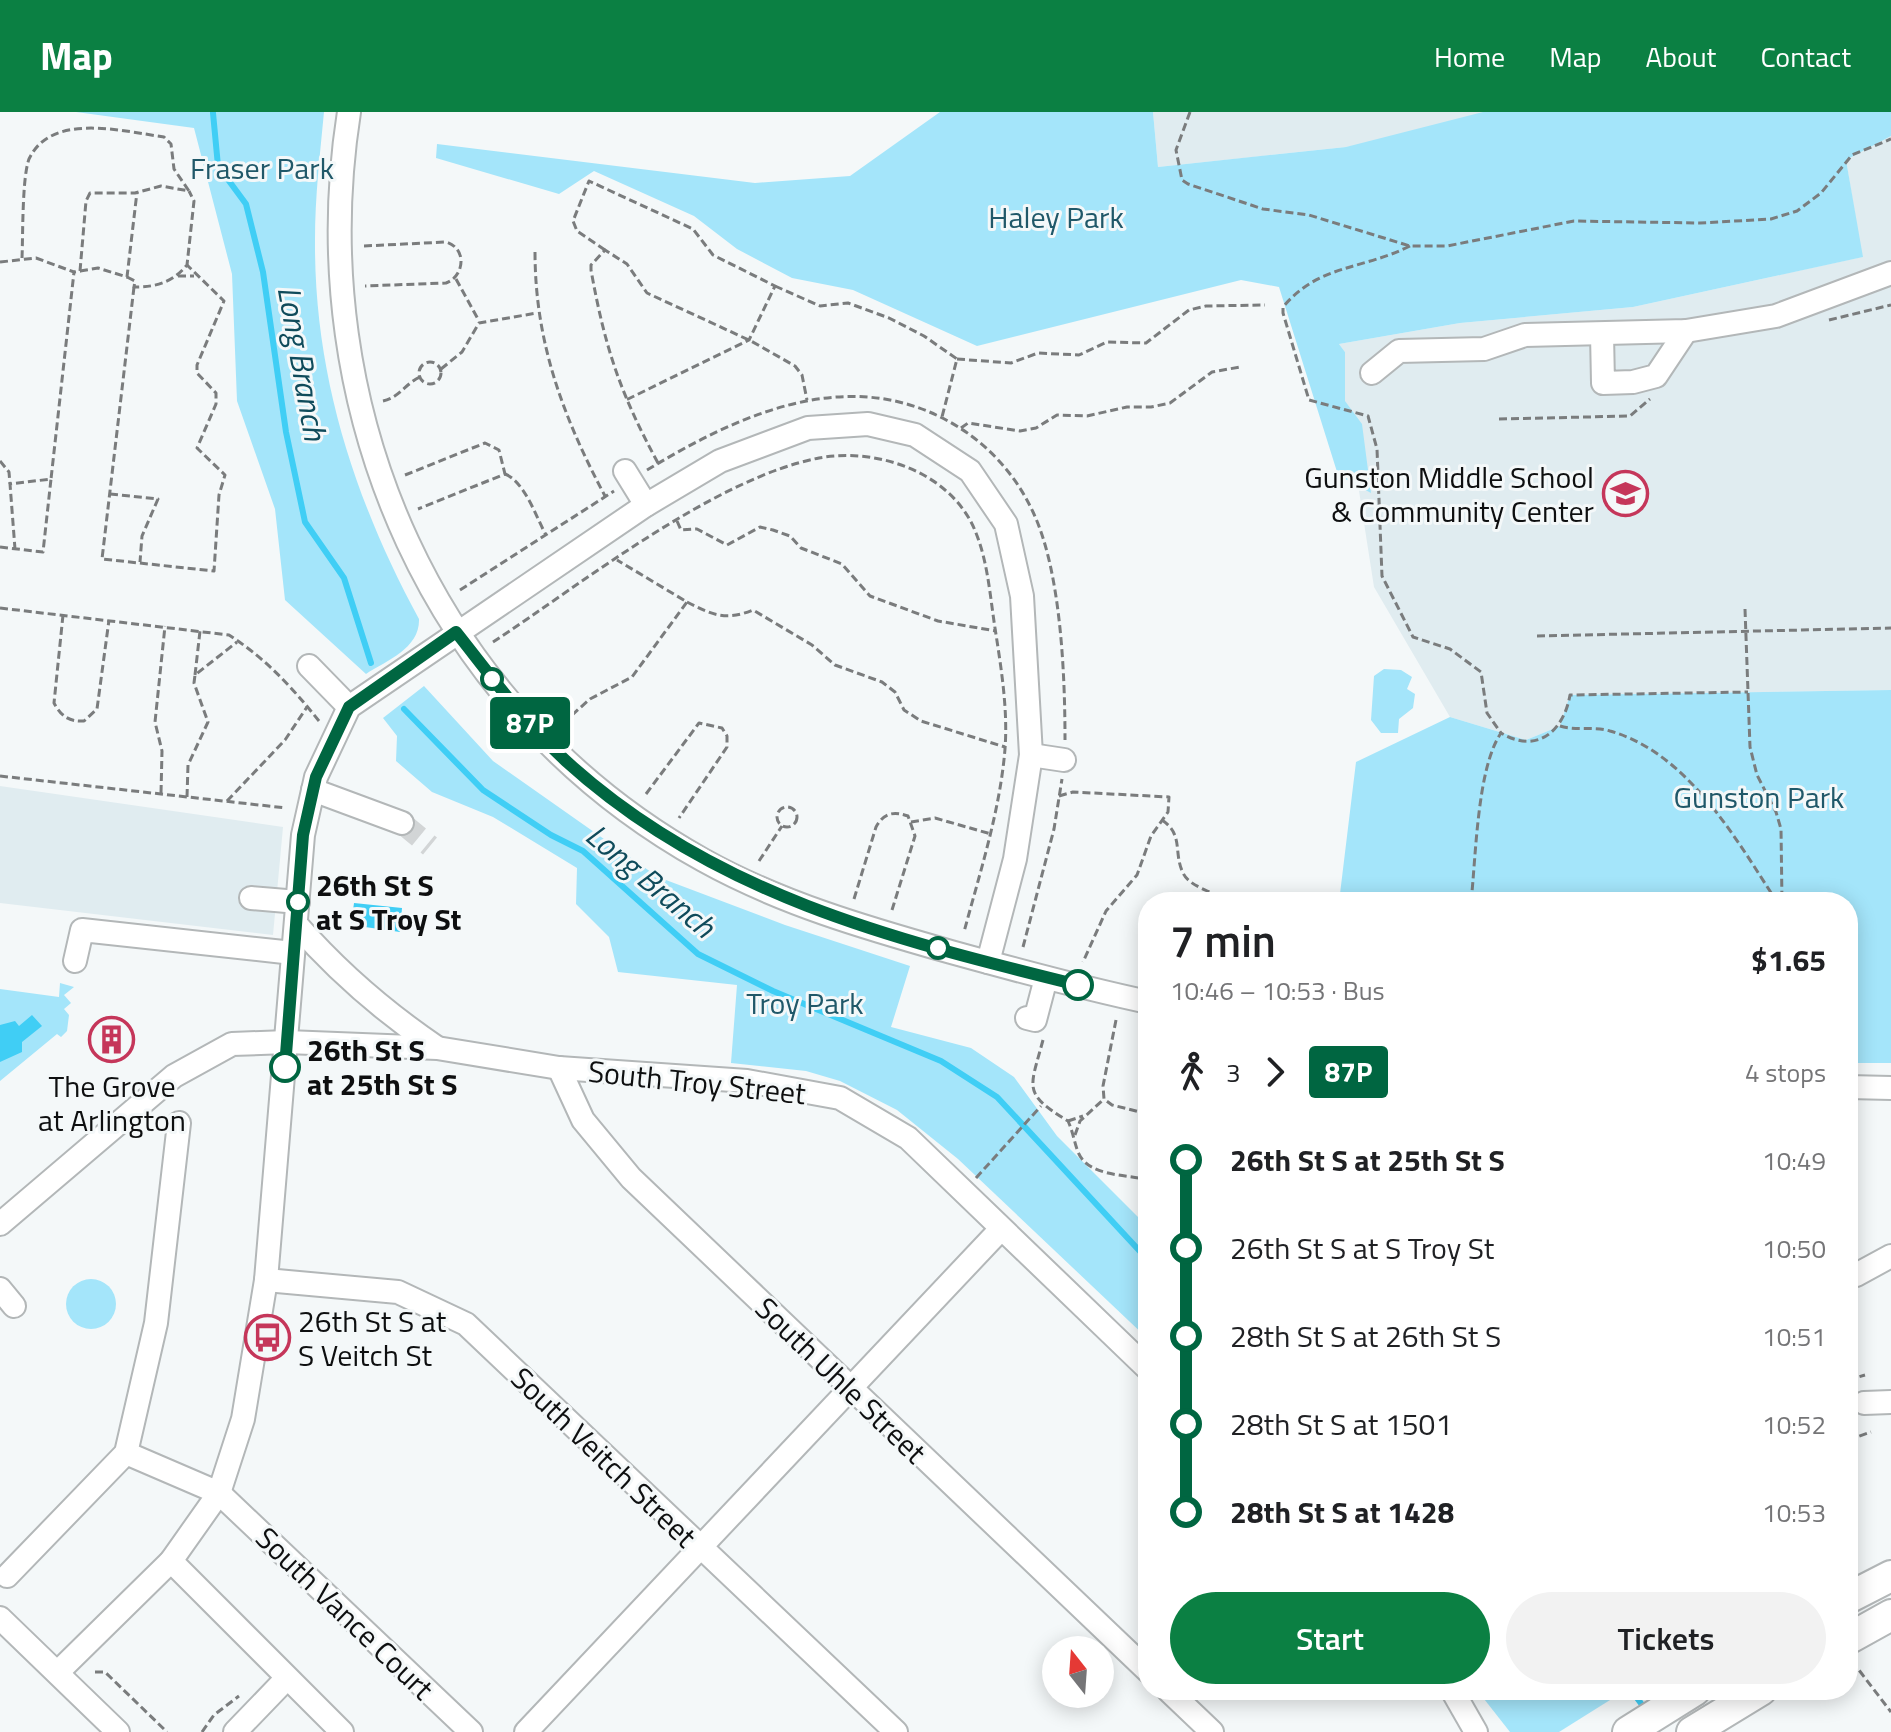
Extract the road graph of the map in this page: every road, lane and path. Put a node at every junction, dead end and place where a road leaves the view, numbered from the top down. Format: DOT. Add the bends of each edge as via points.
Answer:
graph roads {
  1 [pos="349,112"];
  2 [pos="1190,112"];
  3 [pos="1891,139"];
  4 [pos="189,191"];
  5 [pos="137,192"];
  6 [pos="364,246"];
  7 [pos="1410,246"];
  8 [pos="605,250"];
  9 [pos="535,252"];
  10 [pos="22,258"];
  11 [pos="0,262"];
  12 [pos="187,265"];
  13 [pos="77,271"];
  14 [pos="1891,273"];
  15 [pos="178,276"];
  16 [pos="127,277"];
  17 [pos="196,277"];
  18 [pos="456,279"];
  19 [pos="365,286"];
  20 [pos="775,286"];
  21 [pos="134,287"];
  22 [pos="1265,305"];
  23 [pos="1891,305"];
  24 [pos="537,313"];
  25 [pos="1822,322"];
  26 [pos="479,323"];
  27 [pos="1686,331"];
  28 [pos="1602,334"];
  29 [pos="749,340"];
  30 [pos="957,359"];
  31 [pos="1240,367"];
  32 [pos="441,369"];
  33 [pos="1372,373"];
  34 [pos="420,377"];
  35 [pos="1658,392"];
  36 [pos="626,400"];
  37 [pos="807,400"];
  38 [pos="383,401"];
  39 [pos="942,417"];
  40 [pos="1499,419"];
  41 [pos="961,428"];
  42 [pos="0,461"];
  43 [pos="658,463"];
  44 [pos="505,474"];
  45 [pos="405,475"];
  46 [pos="628,475"];
  47 [pos="51,479"];
  48 [pos="10,484"];
  49 [pos="110,494"];
  50 [pos="605,496"];
  51 [pos="646,505"];
  52 [pos="418,509"];
  53 [pos="677,521"];
  54 [pos="546,535"];
  55 [pos="0,547"];
  56 [pos="15,549"];
  57 [pos="617,560"];
  58 [pos="140,563"];
  59 [pos="460,590"];
  60 [pos="687,602"];
  61 [pos="0,608"];
  62 [pos="1745,609"];
  63 [pos="63,615"];
  64 [pos="109,620"];
  65 [pos="165,626"];
  66 [pos="1891,628"];
  67 [pos="200,630"];
  68 [pos="1746,630"];
  69 [pos="996,631"];
  70 [pos="456,632"];
  71 [pos="1537,636"];
  72 [pos="238,641"];
  73 [pos="493,642"];
  74 [pos="309,666"];
  75 [pos="195,675"];
  76 [pos="1748,692"];
  77 [pos="307,706"];
  78 [pos="349,707"];
  79 [pos="319,721"];
  80 [pos="563,723"];
  81 [pos="1560,726"];
  82 [pos="1501,733"];
  83 [pos="1005,747"];
  84 [pos="1031,755"];
  85 [pos="1064,760"];
  86 [pos="0,776"];
  87 [pos="313,790"];
  88 [pos="161,794"];
  89 [pos="646,794"];
  90 [pos="1059,796"];
  91 [pos="187,797"];
  92 [pos="227,801"];
  93 [pos="287,808"];
  94 [pos="679,818"];
  95 [pos="1162,820"];
  96 [pos="911,822"];
  97 [pos="402,823"];
  98 [pos="782,826"];
  99 [pos="991,834"];
  100 [pos="759,861"];
  101 [pos="1208,892"];
  102 [pos="1472,892"];
  103 [pos="1772,892"];
  104 [pos="1779,892"];
  105 [pos="251,898"];
  106 [pos="854,899"];
  107 [pos="892,910"];
  108 [pos="297,913"];
  109 [pos="964,932"];
  110 [pos="1023,947"];
  111 [pos="293,953"];
  112 [pos="75,961"];
  113 [pos="988,962"];
  114 [pos="1083,962"];
  115 [pos="1046,978"];
  116 [pos="1138,1000"];
  117 [pos="1027,1018"];
  118 [pos="1116,1020"];
  119 [pos="1044,1034"];
  120 [pos="287,1042"];
  121 [pos="437,1048"];
  122 [pos="559,1068"];
  123 [pos="1858,1087"];
  124 [pos="1891,1088"];
  125 [pos="1104,1099"];
  126 [pos="1042,1106"];
  127 [pos="1138,1112"];
  128 [pos="1084,1116"];
  129 [pos="1068,1121"];
  130 [pos="179,1123"];
  131 [pos="1075,1135"];
  132 [pos="1138,1178"];
  133 [pos="974,1180"];
  134 [pos="0,1224"];
  135 [pos="1000,1230"];
  136 [pos="1891,1256"];
  137 [pos="1858,1274"];
  138 [pos="266,1280"];
  139 [pos="1138,1360"];
  140 [pos="1865,1375"];
  141 [pos="1858,1377"];
  142 [pos="851,1390"];
  143 [pos="1891,1402"];
  144 [pos="1864,1403"];
  145 [pos="1871,1432"];
  146 [pos="1858,1437"];
  147 [pos="126,1453"];
  148 [pos="219,1493"];
  149 [pos="698,1548"];
  150 [pos="171,1561"];
  151 [pos="7,1576"];
  152 [pos="1891,1576"];
  153 [pos="1858,1593"];
  154 [pos="1891,1615"];
  155 [pos="0,1618"];
  156 [pos="1858,1633"];
  157 [pos="1138,1662"];
  158 [pos="1858,1669"];
  159 [pos="58,1672"];
  160 [pos="95,1672"];
  161 [pos="287,1678"];
  162 [pos="239,1696"];
  163 [pos="1178,1700"];
  164 [pos="1458,1700"];
  165 [pos="1679,1700"];
  166 [pos="1745,1700"];
  167 [pos="1891,1712"];
  168 [pos="118,1732"];
  169 [pos="167,1732"];
  170 [pos="202,1732"];
  171 [pos="235,1732"];
  172 [pos="342,1732"];
  173 [pos="471,1732"];
  174 [pos="526,1732"];
  175 [pos="896,1732"];
  176 [pos="1212,1732"];
  177 [pos="1476,1732"];
  178 [pos="1628,1732"];
  179 [pos="1692,1732"];
  1 -- 70 [label="street" via="340,225 343,309 353,378 390,502 414,560"];
  2 -- 7 [label="path" via="1176,150 1182,180 1188,184"];
  3 -- 7 [label="path" via="1852,155 1821,193 1797,211 1771,219 1574,221 1447,246"];
  4 -- 5 [label="path" via="161,186"];
  4 -- 10 [label="path" via="174,169 171,144 164,137 68,126 45,140 29,161"];
  4 -- 12 [label="path" via="194,201"];
  5 -- 13 [label="path" via="90,193"];
  5 -- 16 [label="path"];
  6 -- 18 [label="path" via="455,245 461,272"];
  7 -- 82 [label="path" via="1380,261 1314,278 1289,299 1283,313 1309,400 1368,416 1377,449 1382,576 1394,604 1413,637 1450,649 1481,672 1487,713"];
  8 -- 20 [label="path" via="577,231 573,221 589,181 693,229 713,255"];
  8 -- 29 [label="path" via="627,264 647,293"];
  8 -- 36 [label="path" via="591,270 612,367"];
  9 -- 24 [label="path"];
  10 -- 11 [label="path"];
  10 -- 13 [label="path"];
  12 -- 15 [label="path"];
  12 -- 17 [label="path"];
  13 -- 16 [label="path" via="98,268"];
  13 -- 47 [label="path"];
  14 -- 27 [label="street" via="1776,316"];
  15 -- 17 [label="path"];
  15 -- 21 [label="path" via="168,283"];
  16 -- 21 [label="path" via="135,281"];
  17 -- 58 [label="path" via="224,301 197,365 197,373 216,393 197,448 225,475 214,571"];
  18 -- 19 [label="path"];
  18 -- 26 [label="path"];
  20 -- 29 [label="path"];
  20 -- 30 [label="path" via="820,306 848,303 889,318"];
  21 -- 49 [label="path"];
  22 -- 30 [label="path" via="1189,310 1146,343 1107,342 1079,355 1038,353 1011,363"];
  23 -- 25 [label="path"];
  24 -- 26 [label="path"];
  24 -- 50 [label="path" via="559,400"];
  26 -- 32 [label="path" via="462,352"];
  27 -- 28 [label="street"];
  27 -- 28 [label="street" via="1656,376 1633,382 1603,383"];
  28 -- 33 [label="street" via="1525,335 1484,349 1399,351"];
  29 -- 36 [label="path"];
  29 -- 37 [label="path" via="795,366"];
  30 -- 39 [label="path"];
  31 -- 41 [label="path" via="1212,372 1170,403 1087,416 1057,415 1020,431 968,423"];
  32 -- 34 [label="path" via="434,383"];
  32 -- 34 [label="path" via="425,363"];
  34 -- 38 [label="path"];
  35 -- 40 [label="path" via="1630,416"];
  36 -- 43 [label="path"];
  37 -- 39 [label="path" via="842,394 887,397"];
  37 -- 43 [label="path" via="754,415"];
  39 -- 41 [label="path"];
  41 -- 85 [label="path" via="1014,478 1044,542 1065,690"];
  42 -- 48 [label="path"];
  43 -- 46 [label="path"];
  44 -- 45 [label="path" via="499,450 485,443"];
  44 -- 52 [label="path"];
  44 -- 54 [label="path" via="521,489"];
  46 -- 50 [label="path"];
  46 -- 51 [label="street"];
  47 -- 48 [label="path"];
  47 -- 56 [label="path" via="43,552"];
  48 -- 56 [label="path"];
  49 -- 58 [label="path" via="102,559"];
  49 -- 58 [label="path" via="158,499 142,536"];
  50 -- 54 [label="path"];
  51 -- 70 [label="street"];
  51 -- 84 [label="street" via="720,461 808,428 868,424 915,435 937,449 970,471 1006,524 1022,596"];
  53 -- 57 [label="path"];
  53 -- 69 [label="path" via="681,530 697,529 727,545 760,527 773,530 842,564 870,596 938,621"];
  53 -- 69 [label="path" via="728,492 819,458 852,454 911,468 939,486 975,529 985,557"];
  54 -- 59 [label="path"];
  55 -- 56 [label="path"];
  57 -- 60 [label="path"];
  57 -- 73 [label="path"];
  60 -- 80 [label="path" via="632,677 590,699"];
  60 -- 83 [label="path" via="711,615 733,618 753,610 835,665 882,682 895,692 904,710 921,721"];
  61 -- 63 [label="path"];
  62 -- 68 [label="path"];
  63 -- 64 [label="path"];
  63 -- 64 [label="path" via="54,703 74,722 84,721 97,709"];
  64 -- 65 [label="path"];
  65 -- 67 [label="path"];
  65 -- 88 [label="path" via="155,722 162,751"];
  66 -- 68 [label="path"];
  67 -- 72 [label="path"];
  67 -- 75 [label="path"];
  68 -- 71 [label="path"];
  68 -- 76 [label="path"];
  69 -- 83 [label="path"];
  70 -- 78 [label="street"];
  70 -- 113 [label="street" via="509,701 566,761 633,815 701,859 814,909"];
  72 -- 75 [label="path"];
  72 -- 77 [label="path" via="260,655"];
  74 -- 78 [label="street"];
  75 -- 91 [label="path" via="208,722 192,752"];
  76 -- 81 [label="path" via="1570,695"];
  76 -- 104 [label="path" via="1752,762 1781,829"];
  77 -- 79 [label="path"];
  77 -- 92 [label="path" via="285,740"];
  78 -- 87 [label="street"];
  81 -- 82 [label="path" via="1536,740"];
  81 -- 103 [label="path" via="1597,728 1624,737 1687,780 1727,824"];
  82 -- 102 [label="path" via="1486,770"];
  83 -- 99 [label="path"];
  84 -- 85 [label="street"];
  84 -- 113 [label="street" via="1015,859"];
  85 -- 90 [label="path"];
  86 -- 88 [label="path"];
  87 -- 97 [label="street"];
  87 -- 108 [label="street" via="303,835"];
  88 -- 91 [label="path"];
  89 -- 94 [label="path" via="699,723 722,728 727,747"];
  90 -- 95 [label="path" via="1073,792 1169,797"];
  90 -- 110 [label="path"];
  91 -- 92 [label="path"];
  92 -- 93 [label="path"];
  95 -- 101 [label="path" via="1178,838 1183,874"];
  95 -- 114 [label="path" via="1129,889 1106,911"];
  96 -- 99 [label="path" via="935,818"];
  96 -- 106 [label="path" via="895,812 882,817"];
  96 -- 107 [label="path" via="915,836"];
  98 -- 98 [label="path" via="777,813 791,807 797,819 790,827"];
  98 -- 100 [label="path"];
  99 -- 109 [label="path"];
  105 -- 108 [label="street"];
  108 -- 111 [label="street"];
  108 -- 121 [label="street" via="328,960 387,1014"];
  111 -- 112 [label="street" via="82,930"];
  111 -- 120 [label="street"];
  113 -- 115 [label="street"];
  115 -- 116 [label="street"];
  115 -- 117 [label="street" via="1035,1020"];
  118 -- 125 [label="path"];
  119 -- 126 [label="path" via="1032,1080"];
  120 -- 121 [label="street, South Troy Street"];
  120 -- 134 [label="street, South Troy Street" via="232,1044 174,1076"];
  120 -- 138 [label="street"];
  121 -- 122 [label="street, South Troy Street"];
  122 -- 135 [label="street, South Troy Street" via="747,1081 840,1098 908,1138"];
  122 -- 142 [label="street, South Uhle Street" via="583,1120 631,1178"];
  123 -- 124 [label="street"];
  125 -- 127 [label="path"];
  125 -- 128 [label="path"];
  126 -- 129 [label="path"];
  126 -- 133 [label="path"];
  128 -- 129 [label="path"];
  128 -- 131 [label="path"];
  129 -- 131 [label="path"];
  130 -- 147 [label="street" via="156,1323"];
  131 -- 132 [label="path" via="1079,1154 1089,1166"];
  135 -- 139 [label="street, South Troy Street"];
  135 -- 142 [label="street"];
  136 -- 137 [label="street"];
  138 -- 148 [label="street" via="243,1419"];
  138 -- 149 [label="street, South Veitch Street" via="398,1292 466,1324"];
  140 -- 141 [label="path"];
  142 -- 149 [label="street"];
  142 -- 157 [label="street, South Uhle Street"];
  143 -- 144 [label="street"];
  145 -- 146 [label="path"];
  147 -- 148 [label="street"];
  147 -- 151 [label="street"];
  148 -- 150 [label="street"];
  148 -- 173 [label="street, South Vance Court" via="385,1638"];
  149 -- 174 [label="street"];
  149 -- 175 [label="street, South Veitch Street"];
  150 -- 159 [label="street"];
  150 -- 161 [label="street"];
  152 -- 153 [label="main road"];
  154 -- 156 [label="main road"];
  155 -- 159 [label="street"];
  158 -- 167 [label="path"];
  159 -- 168 [label="street"];
  160 -- 169 [label="path" via="105,1672"];
  161 -- 171 [label="street"];
  161 -- 172 [label="street"];
  162 -- 170 [label="path"];
  163 -- 176 [label="street"];
  164 -- 177 [label="street"];
  165 -- 178 [label="main road"];
  166 -- 179 [label="main road"];
}
